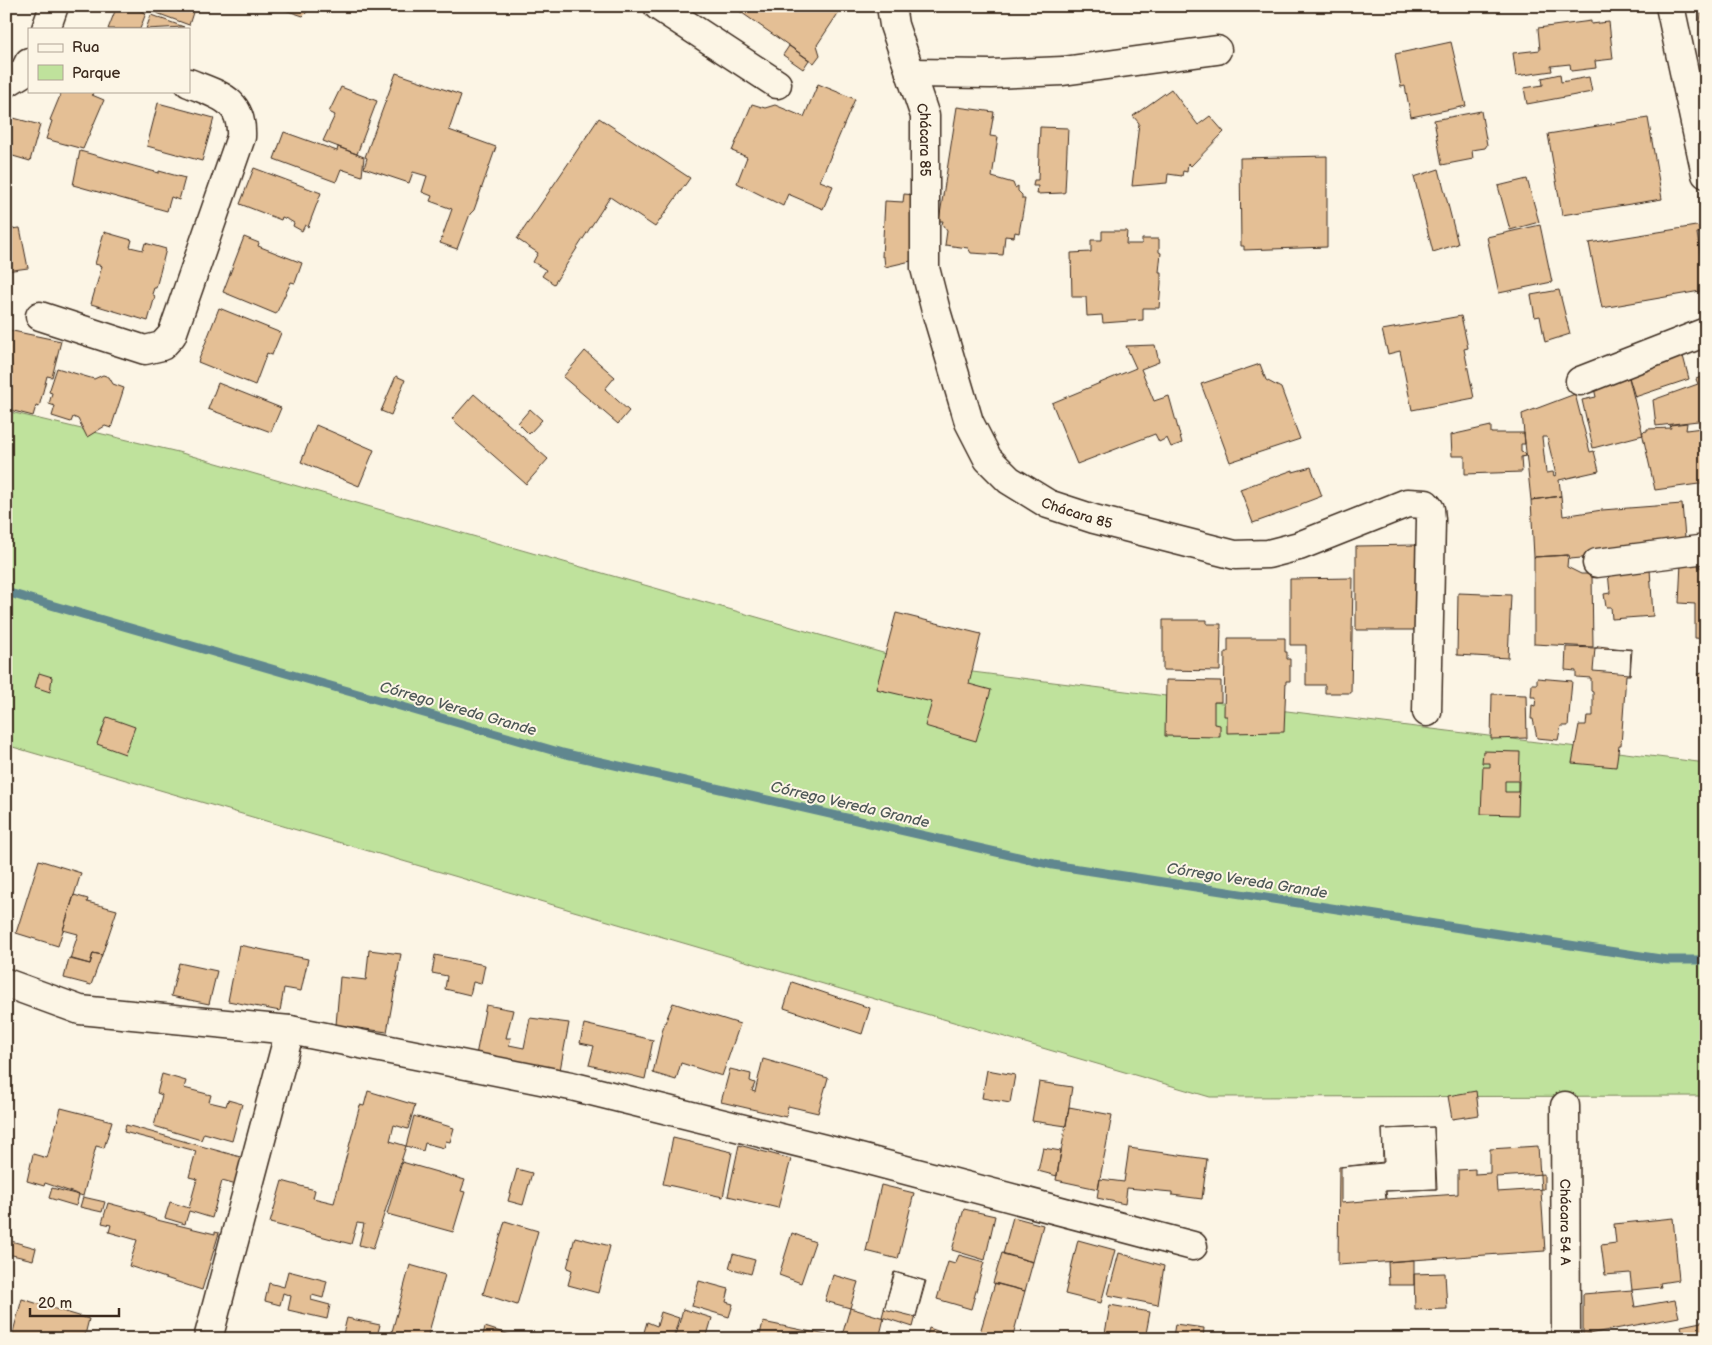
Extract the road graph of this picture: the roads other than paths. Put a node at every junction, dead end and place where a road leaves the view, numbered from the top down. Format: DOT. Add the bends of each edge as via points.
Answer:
graph roads {
  1 [pos="658,6"];
  2 [pos="891,6"];
  3 [pos="1670,6"];
  4 [pos="1217,50"];
  5 [pos="28,64"];
  6 [pos="910,73"];
  7 [pos="6,83"];
  8 [pos="190,83"];
  9 [pos="777,84"];
  10 [pos="1706,174"];
  11 [pos="40,316"];
  12 [pos="1706,332"];
  13 [pos="1580,381"];
  14 [pos="1706,550"];
  15 [pos="1598,563"];
  16 [pos="1427,712"];
  17 [pos="6,983"];
  18 [pos="290,1030"];
  19 [pos="1565,1106"];
  20 [pos="1194,1246"];
  21 [pos="208,1339"];
  22 [pos="1566,1339"];
  1 -- 9 [label="street"];
  2 -- 6 [label="street, Chácara 85"];
  3 -- 10 [label="street"];
  4 -- 6 [label="street" via="1063,71"];
  5 -- 7 [label="street" via="24,72"];
  6 -- 16 [label="street, Chácara 85" via="925,116 926,268 967,414 988,459 1009,480 1048,504 1235,555 1268,554 1299,546 1407,503 1426,504 1431,520"];
  8 -- 11 [label="street" via="229,100 240,118 241,137 172,335 162,346 145,350"];
  12 -- 13 [label="street"];
  14 -- 15 [label="street"];
  17 -- 18 [label="street" via="80,1010"];
  18 -- 20 [label="street" via="570,1086"];
  18 -- 21 [label="street"];
  19 -- 22 [label="street, Chácara 54 A"];
}
